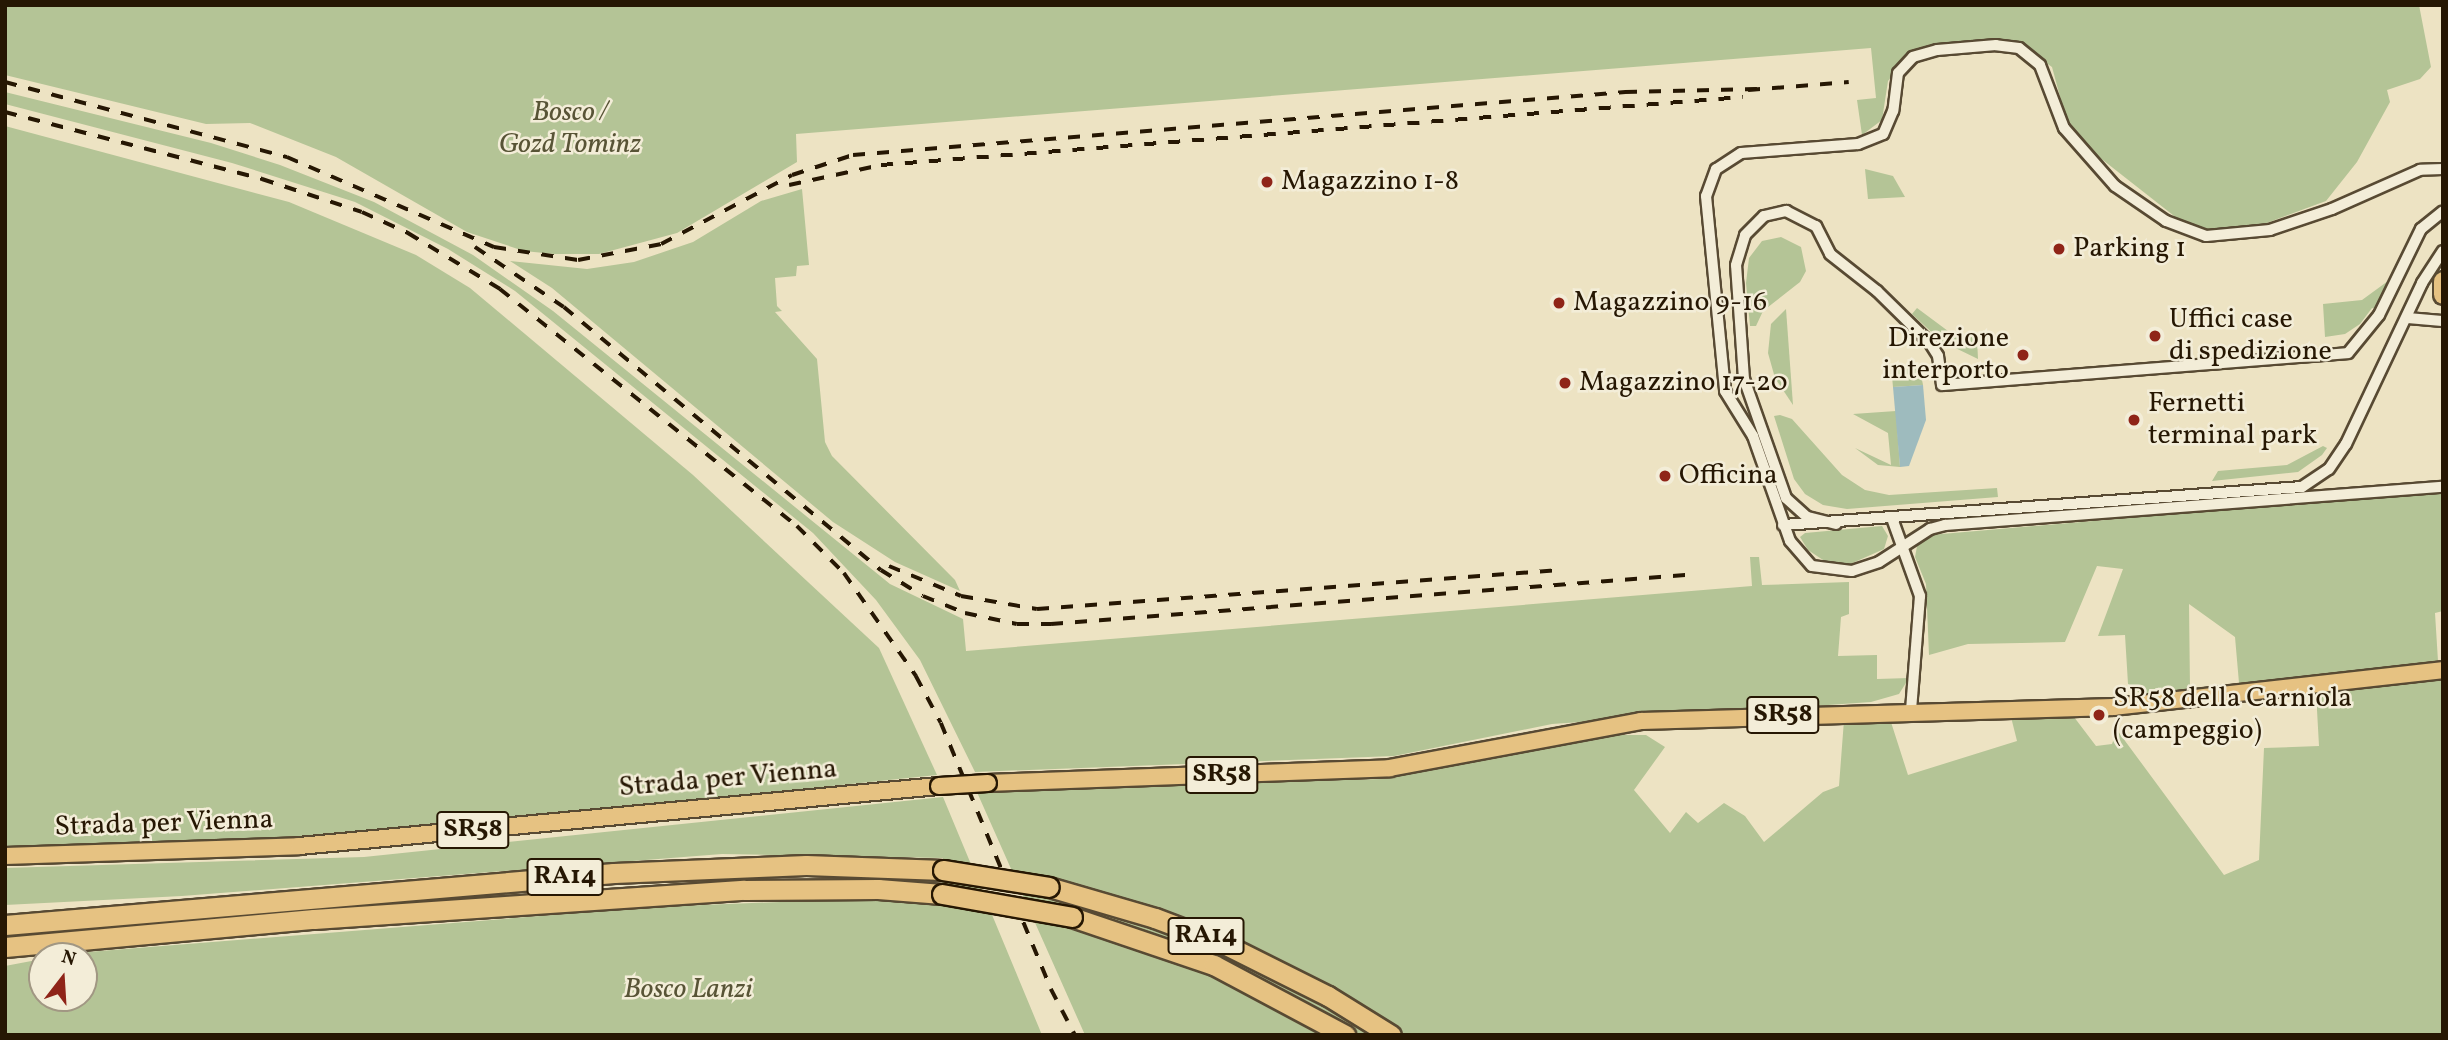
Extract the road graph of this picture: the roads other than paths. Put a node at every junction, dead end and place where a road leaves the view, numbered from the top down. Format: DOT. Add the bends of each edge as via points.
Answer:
graph roads {
  1 [pos="2443,169"];
  2 [pos="2443,211"];
  3 [pos="2443,250"];
  4 [pos="2443,281"];
  5 [pos="2443,292"];
  6 [pos="2407,318"];
  7 [pos="2443,321"];
  8 [pos="2443,487"];
  9 [pos="1893,520"];
  10 [pos="1836,524"];
  11 [pos="1783,525"];
  12 [pos="1902,544"];
  13 [pos="2443,670"];
  14 [pos="1912,710"];
  15 [pos="5,856"];
  16 [pos="76,917"];
  17 [pos="5,918"];
  18 [pos="5,925"];
  19 [pos="106,938"];
  20 [pos="5,947"];
  21 [pos="5,959"];
  22 [pos="1345,1035"];
  23 [pos="1391,1035"];
  1 -- 11 [label="street" via="2420,170 2332,209 2270,230 2206,236 2150,212 2087,158 2064,128 2047,79 2032,55 1996,46 1937,50 1913,57 1898,73 1893,111 1883,134 1858,144 1741,153 1723,162 1707,185 1723,381 1753,436"];
  2 -- 10 [label="street" via="2421,229 2379,314 2348,353 1942,385 1938,356 1930,343 1877,291 1830,254 1816,226 1786,211 1764,216 1745,235 1736,265 1744,379 1786,498 1807,517"];
  3 -- 6 [label="street"];
  4 -- 5 [label="highway"];
  6 -- 7 [label="street"];
  6 -- 9 [label="street" via="2335,461 2302,486"];
  8 -- 12 [label="street" via="1945,526"];
  9 -- 10 [label="street"];
  9 -- 12 [label="street"];
  10 -- 11 [label="street"];
  11 -- 12 [label="street" via="1805,562 1832,572 1879,562"];
  12 -- 14 [label="street" via="1920,596"];
  13 -- 14 [label="main road, SR58" via="2114,707"];
  14 -- 15 [label="main road, Strada per Vienna / SR58, bridge" via="1641,721 1455,757 1358,770 939,786 299,846"];
  16 -- 17 [label="highway"];
  16 -- 18 [label="highway"];
  16 -- 23 [label="highway, RA14, bridge" via="627,872 806,865 943,870 1049,887 1156,918 1226,944 1328,996"];
  19 -- 20 [label="highway"];
  19 -- 21 [label="highway"];
  19 -- 22 [label="highway, RA14, bridge" via="744,890 878,889 942,894 1072,917 1214,965"];
}
